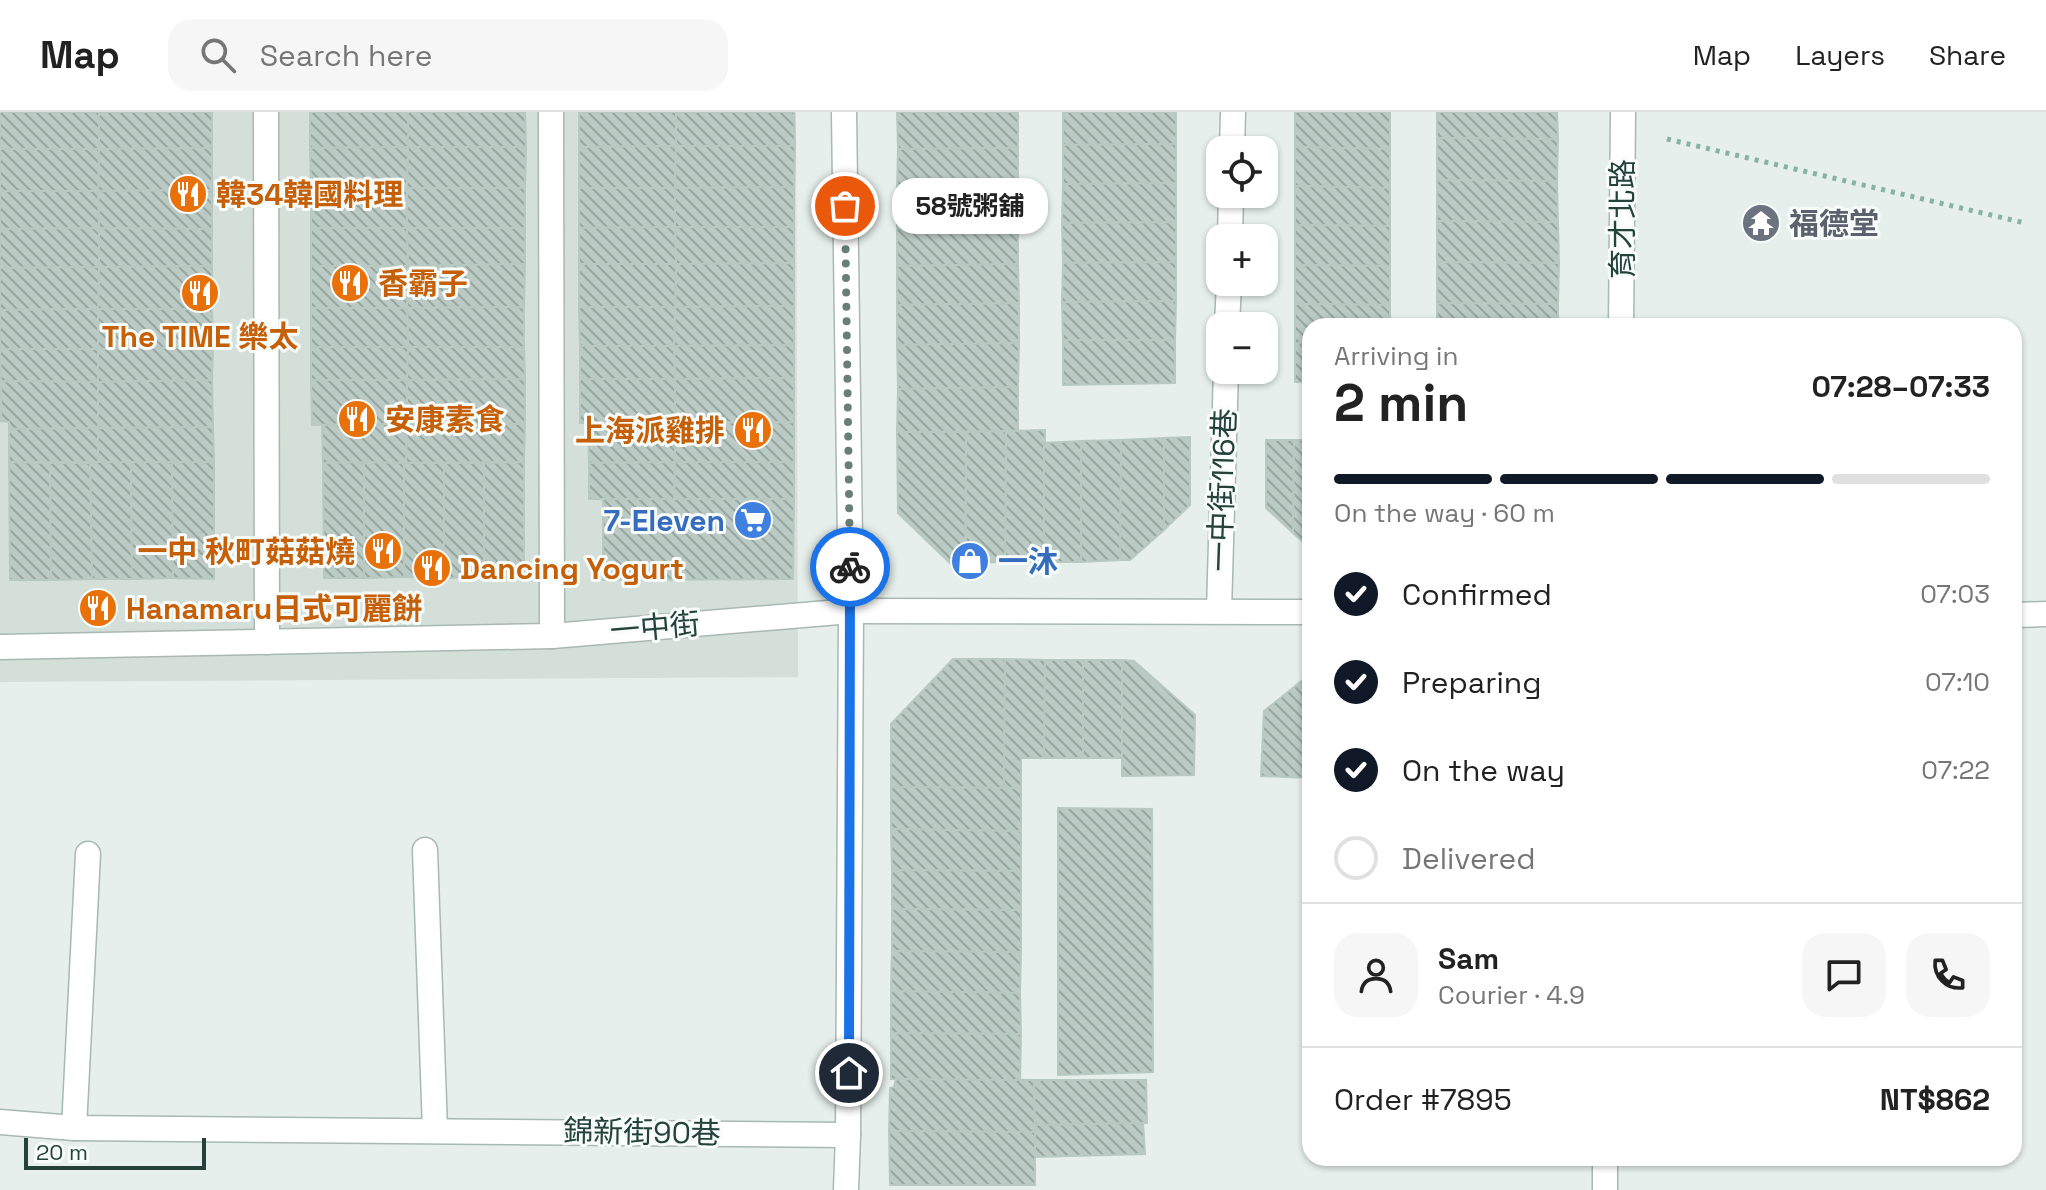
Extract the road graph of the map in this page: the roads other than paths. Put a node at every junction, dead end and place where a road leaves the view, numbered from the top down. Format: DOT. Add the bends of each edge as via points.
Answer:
graph roads {
  1 [pos="266,112"];
  2 [pos="551,112"];
  3 [pos="844,112"];
  4 [pos="1233,112"];
  5 [pos="1623,120"];
  6 [pos="1232,136"];
  7 [pos="1621,318"];
  8 [pos="1226,384"];
  9 [pos="851,611"];
  10 [pos="1219,611"];
  11 [pos="1302,612"];
  12 [pos="2046,614"];
  13 [pos="2022,615"];
  14 [pos="552,636"];
  15 [pos="267,642"];
  16 [pos="0,647"];
  17 [pos="425,850"];
  18 [pos="88,854"];
  19 [pos="0,1122"];
  20 [pos="74,1128"];
  21 [pos="435,1130"];
  22 [pos="848,1135"];
  23 [pos="1605,1166"];
  24 [pos="846,1190"];
  25 [pos="1605,1190"];
  1 -- 15 [label="street"];
  2 -- 14 [label="street"];
  3 -- 9 [label="street"];
  4 -- 6 [label="street"];
  5 -- 7 [label="street, 育才北路"];
  8 -- 10 [label="street, 一中街116巷"];
  9 -- 10 [label="street, 一中街"];
  9 -- 14 [label="street, 一中街"];
  9 -- 22 [label="street"];
  10 -- 11 [label="street, 一中街"];
  12 -- 13 [label="street"];
  14 -- 15 [label="street, 一中街"];
  15 -- 16 [label="street, 一中街"];
  17 -- 21 [label="street"];
  18 -- 20 [label="street"];
  19 -- 20 [label="street, 錦新街90巷"];
  20 -- 21 [label="street, 錦新街90巷"];
  21 -- 22 [label="street, 錦新街90巷"];
  22 -- 24 [label="street"];
  23 -- 25 [label="street"];
}
